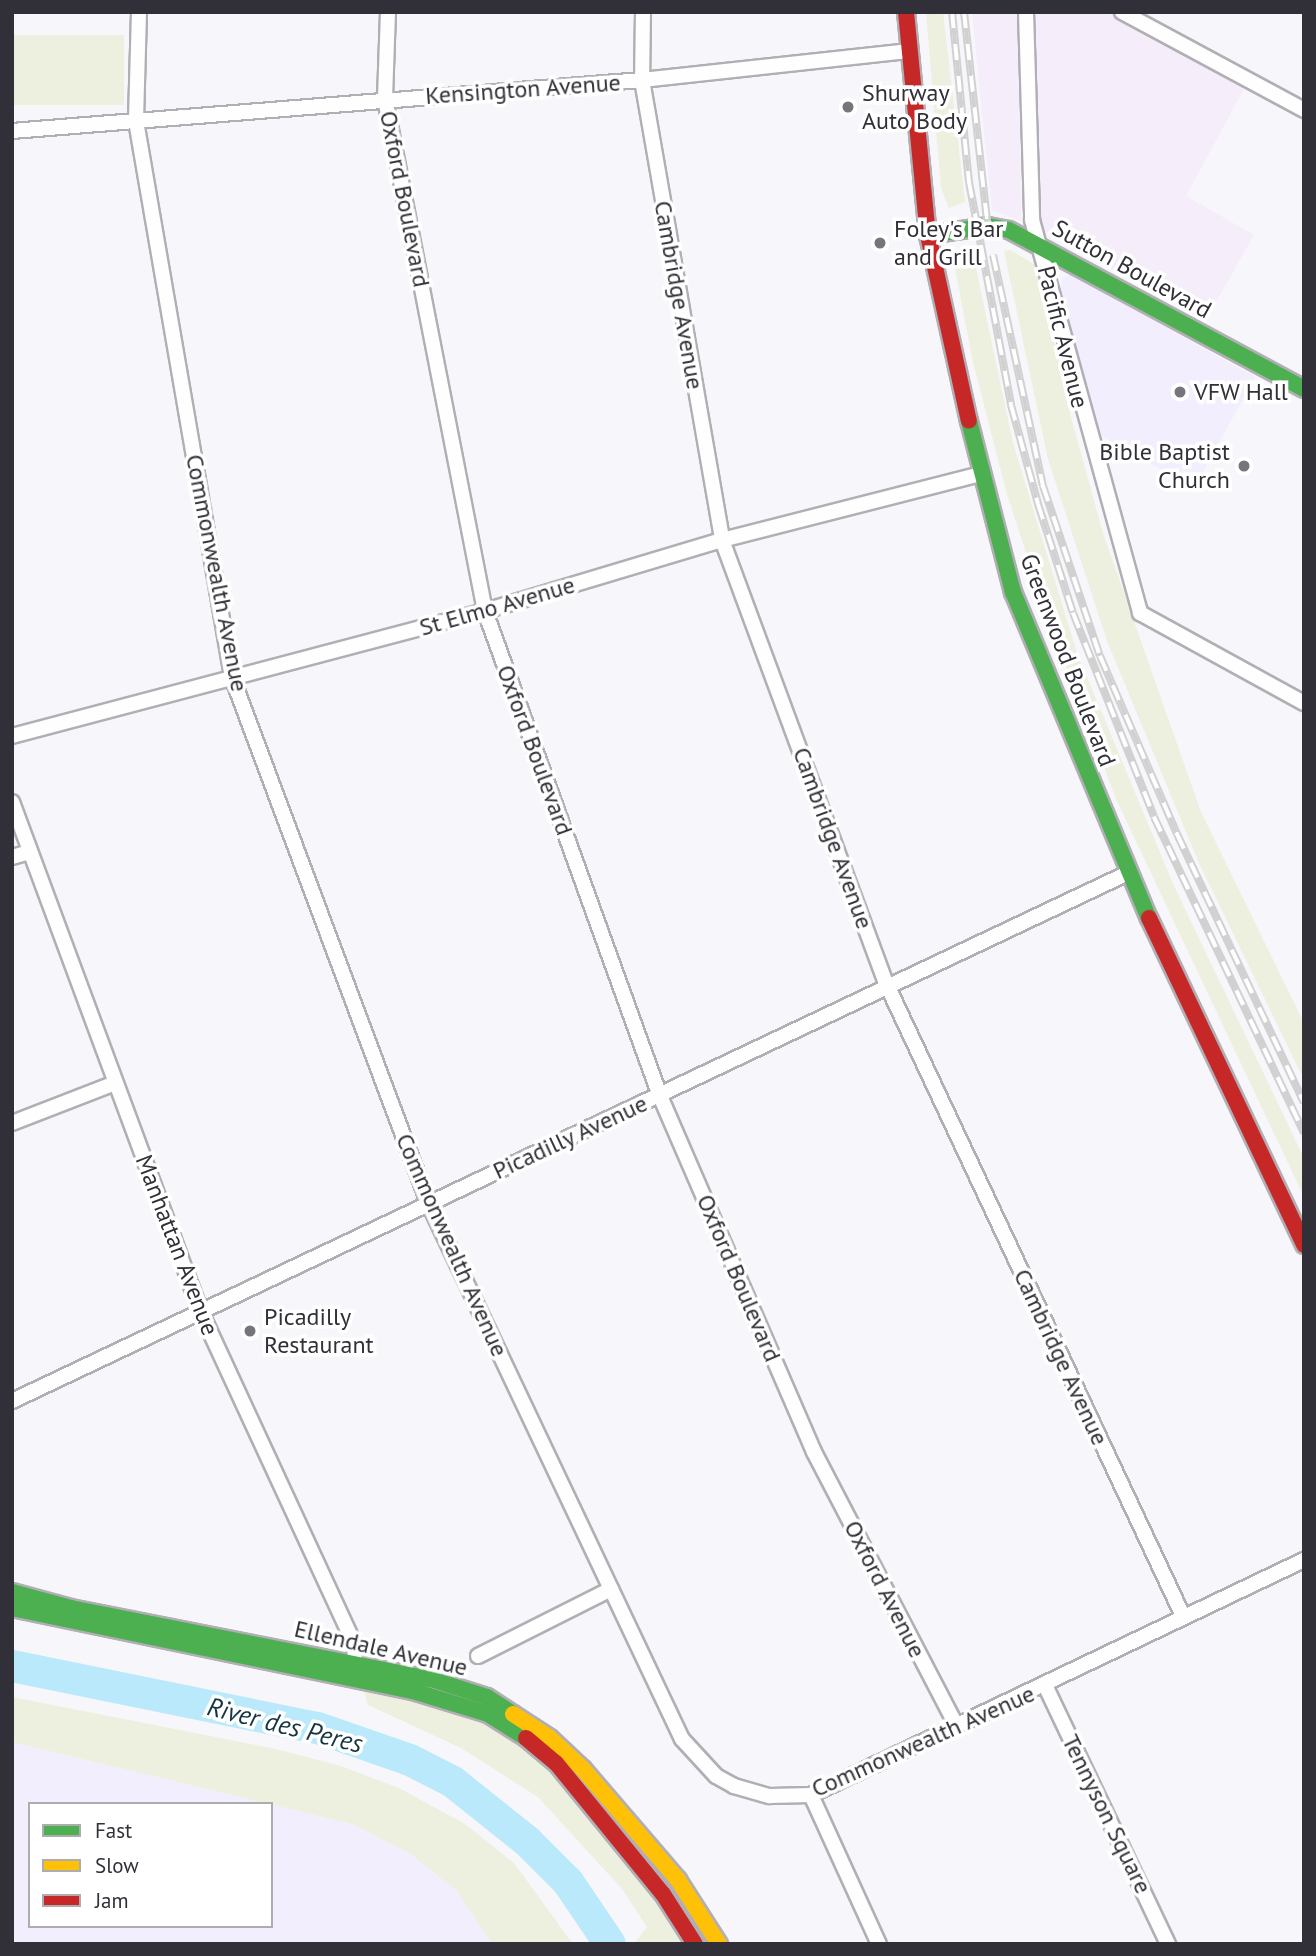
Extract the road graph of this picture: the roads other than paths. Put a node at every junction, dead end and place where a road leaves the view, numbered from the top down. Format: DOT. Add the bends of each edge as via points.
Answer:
graph roads {
  1 [pos="139,12"];
  2 [pos="388,12"];
  3 [pos="643,12"];
  4 [pos="906,12"];
  5 [pos="1026,12"];
  6 [pos="1122,12"];
  7 [pos="907,51"];
  8 [pos="642,80"];
  9 [pos="385,99"];
  10 [pos="1304,110"];
  11 [pos="136,121"];
  12 [pos="12,131"];
  13 [pos="928,235"];
  14 [pos="1038,243"];
  15 [pos="1304,388"];
  16 [pos="981,474"];
  17 [pos="722,540"];
  18 [pos="485,611"];
  19 [pos="232,677"];
  20 [pos="1304,703"];
  21 [pos="12,736"];
  22 [pos="12,802"];
  23 [pos="30,852"];
  24 [pos="12,858"];
  25 [pos="1128,873"];
  26 [pos="887,985"];
  27 [pos="115,1083"];
  28 [pos="660,1096"];
  29 [pos="12,1123"];
  30 [pos="428,1202"];
  31 [pos="1304,1245"];
  32 [pos="200,1310"];
  33 [pos="12,1401"];
  34 [pos="814,1452"];
  35 [pos="1304,1560"];
  36 [pos="611,1589"];
  37 [pos="12,1592"];
  38 [pos="12,1608"];
  39 [pos="1183,1616"];
  40 [pos="478,1656"];
  41 [pos="354,1671"];
  42 [pos="1045,1685"];
  43 [pos="956,1725"];
  44 [pos="811,1795"];
  45 [pos="695,1944"];
  46 [pos="719,1944"];
  47 [pos="879,1944"];
  48 [pos="1168,1944"];
  1 -- 11 [label="street, Commonwealth Avenue"];
  2 -- 9 [label="street, Oxford Boulevard"];
  3 -- 8 [label="street, Cambridge Avenue"];
  4 -- 7 [label="street, Greenwood Boulevard"];
  5 -- 14 [label="street, Pacific Avenue" via="1031,220"];
  6 -- 10 [label="street"];
  7 -- 8 [label="street, Kensington Avenue"];
  7 -- 13 [label="street, Greenwood Boulevard"];
  8 -- 9 [label="street, Kensington Avenue"];
  8 -- 17 [label="street, Cambridge Avenue"];
  9 -- 11 [label="street, Kensington Avenue"];
  9 -- 18 [label="street, Oxford Boulevard"];
  11 -- 12 [label="street, Kensington Avenue"];
  11 -- 19 [label="street, Commonwealth Avenue"];
  13 -- 14 [label="street, Sutton Boulevard" via="988,226"];
  13 -- 16 [label="street, Greenwood Boulevard"];
  14 -- 15 [label="street, Sutton Boulevard"];
  14 -- 20 [label="street, Pacific Avenue" via="1083,419 1140,612"];
  16 -- 17 [label="street, St Elmo Avenue"];
  16 -- 25 [label="street, Greenwood Boulevard" via="1013,592"];
  17 -- 18 [label="street, St Elmo Avenue"];
  17 -- 26 [label="street, Cambridge Avenue"];
  18 -- 19 [label="street, St Elmo Avenue"];
  18 -- 28 [label="street, Oxford Boulevard"];
  19 -- 21 [label="street, St Elmo Avenue"];
  19 -- 30 [label="street, Commonwealth Avenue"];
  22 -- 23 [label="street, Manhattan Avenue"];
  23 -- 24 [label="street"];
  23 -- 27 [label="street, Manhattan Avenue"];
  25 -- 26 [label="street, Picadilly Avenue"];
  25 -- 31 [label="street, Greenwood Boulevard"];
  26 -- 28 [label="street, Picadilly Avenue"];
  26 -- 39 [label="street, Cambridge Avenue"];
  27 -- 29 [label="street"];
  27 -- 32 [label="street, Manhattan Avenue"];
  28 -- 30 [label="street, Picadilly Avenue"];
  28 -- 34 [label="street, Oxford Boulevard"];
  30 -- 32 [label="street, Picadilly Avenue"];
  30 -- 36 [label="street, Commonwealth Avenue"];
  32 -- 33 [label="street, Picadilly Avenue"];
  32 -- 41 [label="street, Manhattan Avenue" via="355,1646"];
  34 -- 43 [label="street, Oxford Avenue"];
  35 -- 39 [label="street, Commonwealth Avenue"];
  36 -- 40 [label="street"];
  36 -- 44 [label="street, Commonwealth Avenue" via="682,1739 698,1760 716,1776 752,1793"];
  37 -- 41 [label="street, Ellendale Avenue"];
  38 -- 41 [label="street, Ellendale Avenue"];
  39 -- 42 [label="street, Commonwealth Avenue"];
  41 -- 45 [label="street, Ellendale Avenue" via="460,1702 514,1728 566,1775 663,1894"];
  41 -- 46 [label="street, Ellendale Avenue" via="463,1687 510,1710 550,1738 678,1880"];
  42 -- 43 [label="street, Commonwealth Avenue"];
  42 -- 48 [label="street, Tennyson Square"];
  43 -- 44 [label="street, Commonwealth Avenue"];
  44 -- 47 [label="street"];
}
